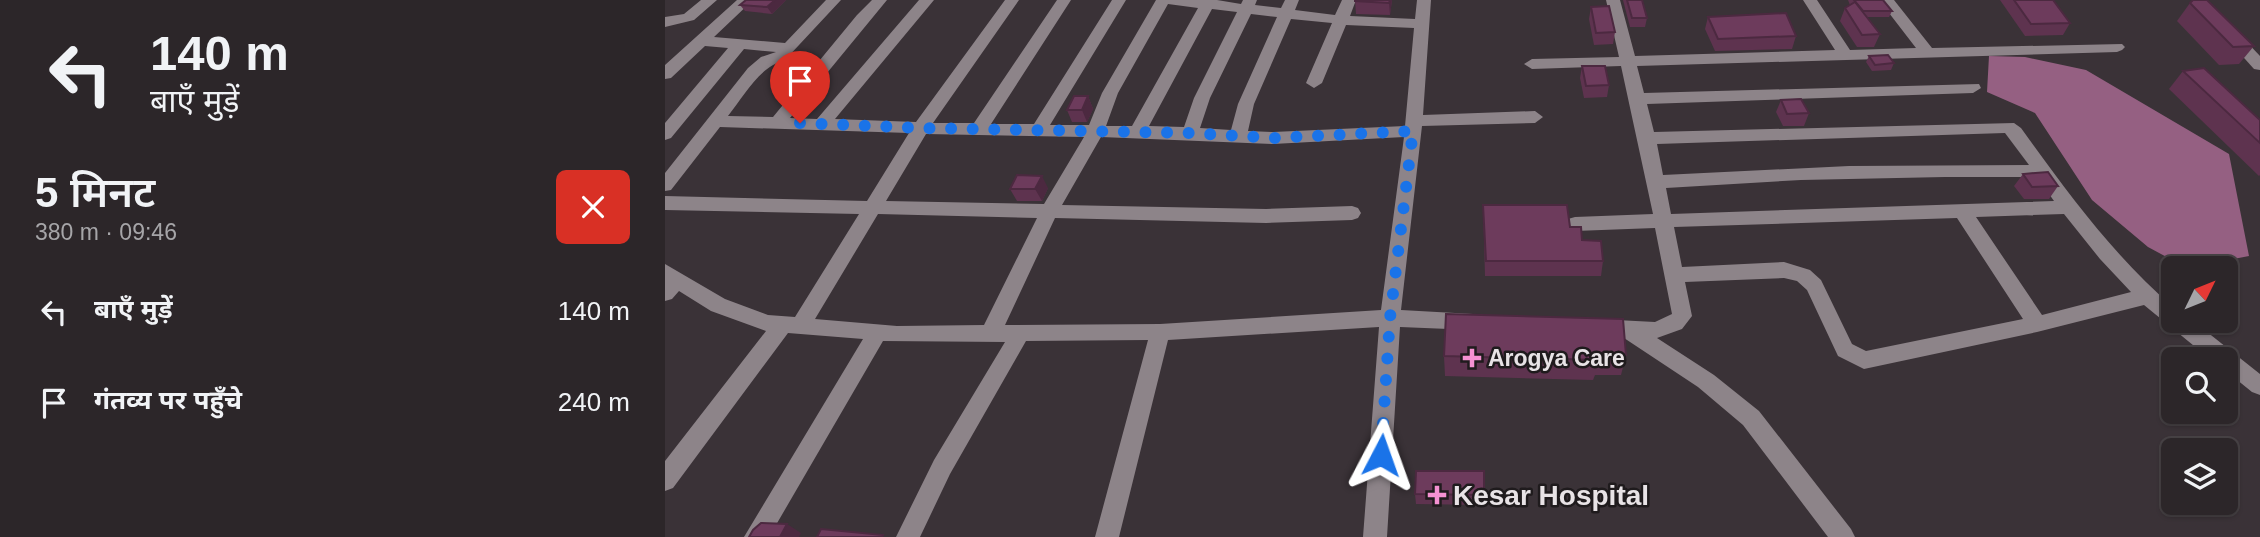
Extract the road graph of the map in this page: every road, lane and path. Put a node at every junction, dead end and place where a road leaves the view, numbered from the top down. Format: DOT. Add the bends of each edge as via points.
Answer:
graph roads {
  1 [pos="709,0"];
  2 [pos="746,0"];
  3 [pos="834,0"];
  4 [pos="880,0"];
  5 [pos="927,0"];
  6 [pos="1012,0"];
  7 [pos="1064,0"];
  8 [pos="1119,0"];
  9 [pos="1163,0"];
  10 [pos="1170,0"];
  11 [pos="1349,0"];
  12 [pos="1425,0"];
  13 [pos="1613,0"];
  14 [pos="1810,0"];
  15 [pos="1886,0"];
  16 [pos="2199,0"];
  17 [pos="1209,2"];
  18 [pos="1248,4"];
  19 [pos="1289,7"];
  20 [pos="1342,20"];
  21 [pos="665,22"];
  22 [pos="1422,24"];
  23 [pos="700,41"];
  24 [pos="2260,43"];
  25 [pos="2240,44"];
  26 [pos="739,45"];
  27 [pos="2117,47"];
  28 [pos="789,48"];
  29 [pos="1928,53"];
  30 [pos="1846,56"];
  31 [pos="1630,63"];
  32 [pos="1532,64"];
  33 [pos="2260,65"];
  34 [pos="665,74"];
  35 [pos="1314,83"];
  36 [pos="1973,88"];
  37 [pos="1638,99"];
  38 [pos="1535,117"];
  39 [pos="716,121"];
  40 [pos="777,123"];
  41 [pos="822,124"];
  42 [pos="1413,126"];
  43 [pos="920,128"];
  44 [pos="979,129"];
  45 [pos="1038,131"];
  46 [pos="1095,132"];
  47 [pos="1137,133"];
  48 [pos="1190,133"];
  49 [pos="665,134"];
  50 [pos="1238,136"];
  51 [pos="1647,138"];
  52 [pos="2042,172"];
  53 [pos="1656,182"];
  54 [pos="665,185"];
  55 [pos="665,203"];
  56 [pos="873,206"];
  57 [pos="2068,208"];
  58 [pos="1049,211"];
  59 [pos="1962,211"];
  60 [pos="1352,213"];
  61 [pos="1664,221"];
  62 [pos="1575,224"];
  63 [pos="1673,275"];
  64 [pos="669,282"];
  65 [pos="2147,296"];
  66 [pos="2161,308"];
  67 [pos="1390,318"];
  68 [pos="1486,322"];
  69 [pos="2037,324"];
  70 [pos="791,325"];
  71 [pos="1583,326"];
  72 [pos="1624,328"];
  73 [pos="878,332"];
  74 [pos="1160,332"];
  75 [pos="2193,333"];
  76 [pos="990,334"];
  77 [pos="1020,334"];
  78 [pos="2211,347"];
  79 [pos="2238,369"];
  80 [pos="2260,386"];
  81 [pos="665,481"];
  82 [pos="756,537"];
  83 [pos="908,537"];
  84 [pos="1107,537"];
  85 [pos="1375,537"];
  86 [pos="1843,537"];
  1 -- 21 [label="street" via="689,16"];
  2 -- 23 [label="street"];
  3 -- 28 [label="street"];
  4 -- 40 [label="street"];
  5 -- 41 [label="street"];
  6 -- 43 [label="street"];
  7 -- 44 [label="street"];
  8 -- 45 [label="street"];
  9 -- 46 [label="street" via="1110,93"];
  10 -- 17 [label="street"];
  11 -- 20 [label="street"];
  12 -- 22 [label="street"];
  13 -- 31 [label="street"];
  14 -- 30 [label="street"];
  15 -- 29 [label="street"];
  16 -- 25 [label="street"];
  17 -- 18 [label="street"];
  17 -- 47 [label="street"];
  18 -- 19 [label="street"];
  18 -- 48 [label="street"];
  19 -- 20 [label="street"];
  19 -- 50 [label="street" via="1246,104"];
  20 -- 22 [label="street"];
  20 -- 35 [label="street"];
  22 -- 42 [label="street"];
  23 -- 26 [label="street"];
  23 -- 34 [label="street"];
  24 -- 25 [label="street"];
  25 -- 33 [label="street"];
  26 -- 28 [label="street"];
  26 -- 49 [label="street"];
  27 -- 29 [label="street"];
  28 -- 39 [label="street" via="760,65"];
  29 -- 30 [label="street"];
  30 -- 31 [label="street"];
  31 -- 32 [label="street"];
  31 -- 37 [label="street"];
  36 -- 37 [label="street"];
  37 -- 51 [label="street"];
  38 -- 42 [label="street"];
  39 -- 40 [label="street"];
  39 -- 54 [label="street"];
  40 -- 41 [label="street"];
  41 -- 43 [label="street"];
  42 -- 50 [label="street" via="1273,138"];
  42 -- 67 [label="street"];
  43 -- 44 [label="street"];
  43 -- 56 [label="street"];
  44 -- 45 [label="street"];
  45 -- 46 [label="street"];
  46 -- 47 [label="street"];
  46 -- 58 [label="street"];
  47 -- 48 [label="street"];
  48 -- 50 [label="street"];
  51 -- 52 [label="street" via="1998,126 2015,132"];
  51 -- 53 [label="street"];
  52 -- 53 [label="street" via="1880,170"];
  52 -- 57 [label="street"];
  53 -- 61 [label="street"];
  55 -- 56 [label="street"];
  56 -- 58 [label="street"];
  56 -- 70 [label="street"];
  57 -- 59 [label="street"];
  57 -- 65 [label="street"];
  58 -- 60 [label="street" via="1266,216"];
  58 -- 76 [label="street"];
  59 -- 61 [label="street"];
  59 -- 69 [label="street"];
  61 -- 62 [label="street"];
  61 -- 63 [label="street"];
  63 -- 69 [label="street" via="1784,270 1803,275 1814,285 1845,350 1864,360"];
  63 -- 72 [label="street" via="1682,316 1675,325"];
  64 -- 70 [label="street" via="768,323"];
  65 -- 66 [label="street"];
  65 -- 69 [label="street"];
  67 -- 68 [label="street"];
  67 -- 74 [label="street"];
  67 -- 85 [label="street"];
  70 -- 73 [label="street"];
  70 -- 81 [label="street" via="691,443"];
  71 -- 72 [label="street"];
  72 -- 86 [label="street" via="1706,381 1751,418"];
  73 -- 76 [label="street"];
  73 -- 82 [label="street"];
  74 -- 77 [label="street"];
  74 -- 84 [label="street"];
  75 -- 78 [label="street"];
  76 -- 77 [label="street"];
  77 -- 83 [label="street" via="942,467"];
  79 -- 80 [label="street"];
}
